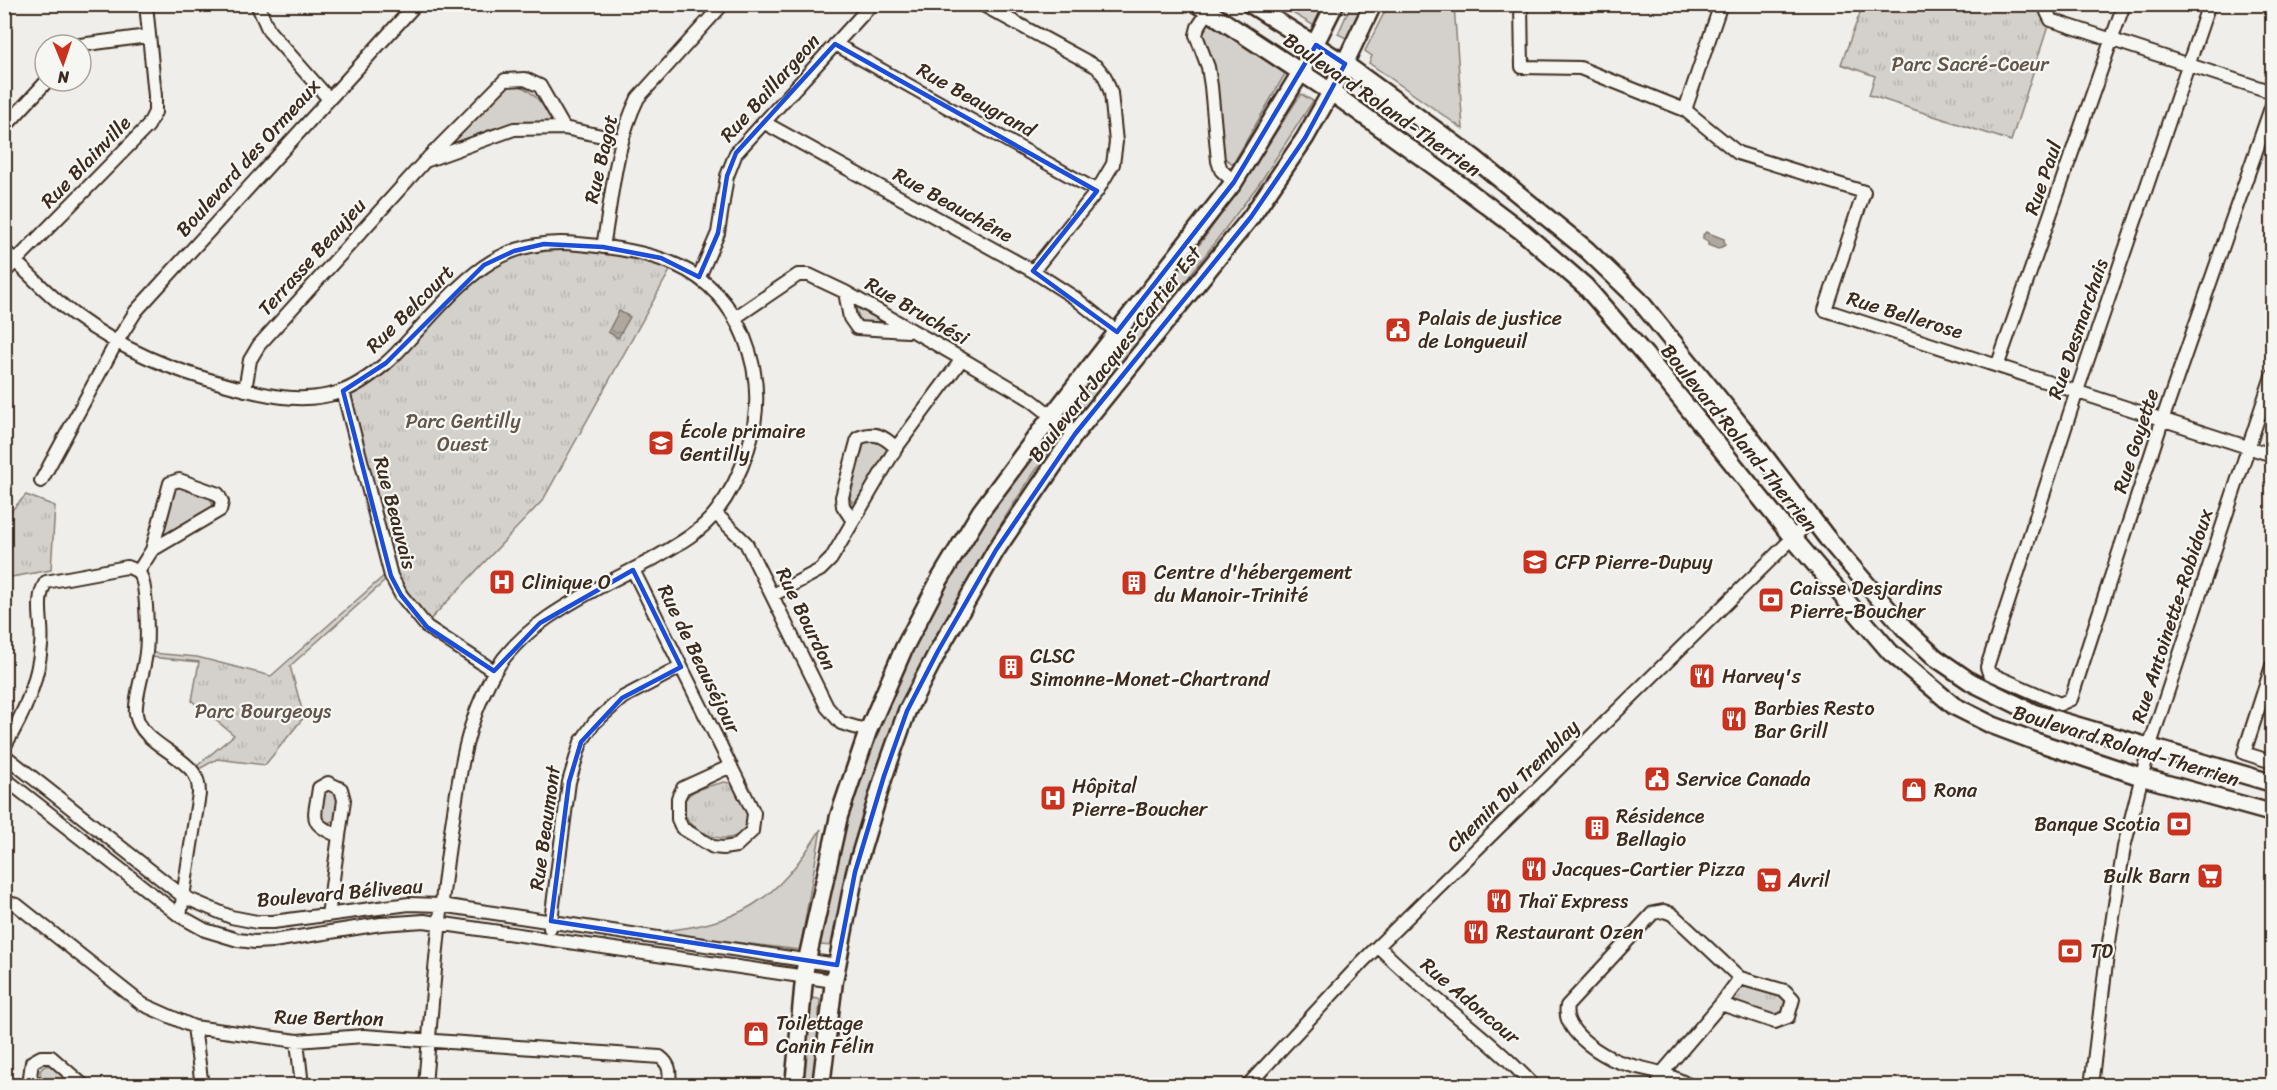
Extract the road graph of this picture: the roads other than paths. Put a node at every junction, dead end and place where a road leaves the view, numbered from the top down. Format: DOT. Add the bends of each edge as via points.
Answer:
graph roads {
  1 [pos="146,4"];
  2 [pos="257,4"];
  3 [pos="416,4"];
  4 [pos="723,4"];
  5 [pos="872,4"];
  6 [pos="981,4"];
  7 [pos="1250,4"];
  8 [pos="1335,4"];
  9 [pos="1373,4"];
  10 [pos="1521,4"];
  11 [pos="1721,4"];
  12 [pos="2124,4"];
  13 [pos="2210,4"];
  14 [pos="1202,8"];
  15 [pos="2047,8"];
  16 [pos="148,36"];
  17 [pos="2112,39"];
  18 [pos="93,43"];
  19 [pos="835,44"];
  20 [pos="1316,45"];
  21 [pos="1345,64"];
  22 [pos="2189,65"];
  23 [pos="1301,72"];
  24 [pos="1331,92"];
  25 [pos="2272,92"];
  26 [pos="36,93"];
  27 [pos="329,99"];
  28 [pos="2272,105"];
  29 [pos="1685,110"];
  30 [pos="763,122"];
  31 [pos="4,128"];
  32 [pos="564,128"];
  33 [pos="621,140"];
  34 [pos="426,161"];
  35 [pos="1234,182"];
  36 [pos="1097,191"];
  37 [pos="603,247"];
  38 [pos="4,250"];
  39 [pos="17,262"];
  40 [pos="1033,271"];
  41 [pos="4,273"];
  42 [pos="699,277"];
  43 [pos="845,292"];
  44 [pos="736,317"];
  45 [pos="912,331"];
  46 [pos="1117,332"];
  47 [pos="116,343"];
  48 [pos="962,359"];
  49 [pos="1998,364"];
  50 [pos="2272,376"];
  51 [pos="245,390"];
  52 [pos="2077,391"];
  53 [pos="343,392"];
  54 [pos="1051,417"];
  55 [pos="2163,418"];
  56 [pos="1075,434"];
  57 [pos="2248,447"];
  58 [pos="896,448"];
  59 [pos="2272,454"];
  60 [pos="41,481"];
  61 [pos="716,513"];
  62 [pos="1812,519"];
  63 [pos="853,521"];
  64 [pos="1792,537"];
  65 [pos="152,550"];
  66 [pos="633,570"];
  67 [pos="138,572"];
  68 [pos="773,595"];
  69 [pos="2272,666"];
  70 [pos="681,667"];
  71 [pos="1987,667"];
  72 [pos="494,671"];
  73 [pos="868,731"];
  74 [pos="4,747"];
  75 [pos="2149,748"];
  76 [pos="4,755"];
  77 [pos="2272,762"];
  78 [pos="731,766"];
  79 [pos="2142,777"];
  80 [pos="4,778"];
  81 [pos="2272,783"];
  82 [pos="2272,813"];
  83 [pos="339,836"];
  84 [pos="184,897"];
  85 [pos="4,902"];
  86 [pos="441,905"];
  87 [pos="328,915"];
  88 [pos="180,916"];
  89 [pos="551,921"];
  90 [pos="439,923"];
  91 [pos="549,939"];
  92 [pos="1379,947"];
  93 [pos="805,968"];
  94 [pos="835,973"];
  95 [pos="1740,978"];
  96 [pos="1721,1004"];
  97 [pos="194,1027"];
  98 [pos="297,1041"];
  99 [pos="429,1041"];
  100 [pos="1662,1073"];
  101 [pos="39,1086"];
  102 [pos="84,1086"];
  103 [pos="202,1086"];
  104 [pos="302,1086"];
  105 [pos="426,1086"];
  106 [pos="669,1086"];
  107 [pos="794,1086"];
  108 [pos="821,1086"];
  109 [pos="1247,1086"];
  110 [pos="1534,1086"];
  111 [pos="1657,1086"];
  112 [pos="1691,1086"];
  113 [pos="2091,1086"];
  1 -- 16 [label="street, Rue Blainville"];
  2 -- 27 [label="street" via="269,31"];
  3 -- 27 [label="street, Boulevard des Ormeaux"];
  4 -- 33 [label="street, Rue Bagot" via="638,98"];
  5 -- 19 [label="street, Rue Baillargeon"];
  6 -- 36 [label="street" via="1096,67 1105,77 1111,93 1116,142 1113,164"];
  7 -- 20 [label="main road, Boulevard Roland-Therrien"];
  8 -- 20 [label="main road, Boulevard Jacques-Cartier Est"];
  9 -- 21 [label="main road, Boulevard Jacques-Cartier Est"];
  10 -- 29 [label="street, Rue Bellerose" via="1522,67 1580,68"];
  11 -- 29 [label="street"];
  12 -- 17 [label="street, Rue Paul"];
  13 -- 22 [label="street, Rue Desmarchais"];
  14 -- 23 [label="main road, Boulevard Roland-Therrien"];
  14 -- 35 [label="street, Boulevard Roland-Therrien" via="1196,35 1212,86 1218,161 1221,170"];
  15 -- 17 [label="street" via="2050,20"];
  16 -- 18 [label="street"];
  16 -- 39 [label="street, Rue Blainville" via="155,112 148,126"];
  17 -- 22 [label="street"];
  17 -- 49 [label="street, Rue Paul"];
  19 -- 30 [label="street, Rue Baillargeon"];
  19 -- 36 [label="street, Rue Beaugrand"];
  20 -- 21 [label="main road, Boulevard Roland-Therrien"];
  20 -- 23 [label="main road, Boulevard Jacques-Cartier Est"];
  21 -- 24 [label="main road, Boulevard Jacques-Cartier Est"];
  21 -- 62 [label="main road, Boulevard Roland-Therrien" via="1565,230 1629,291"];
  22 -- 25 [label="street"];
  22 -- 52 [label="street, Rue Desmarchais"];
  23 -- 24 [label="main road, Boulevard Roland-Therrien"];
  23 -- 35 [label="main road, Boulevard Jacques-Cartier Est"];
  24 -- 56 [label="main road, Boulevard Jacques-Cartier Est" via="1251,217"];
  24 -- 64 [label="main road, Boulevard Roland-Therrien" via="1515,226 1585,286"];
  26 -- 31 [label="street"];
  27 -- 47 [label="street, Boulevard des Ormeaux" via="136,311"];
  28 -- 55 [label="street, Rue Goyette"];
  29 -- 49 [label="street, Rue Bellerose" via="1738,153 1864,192 1825,310"];
  30 -- 40 [label="street, Rue Beauchêne"];
  30 -- 42 [label="street, Rue Baillargeon" via="731,162 718,233"];
  32 -- 33 [label="street, Terrasse Beaujeu"];
  32 -- 34 [label="street, Terrasse Beaujeu" via="514,129"];
  32 -- 34 [label="street, Terrasse Beaujeu" via="540,87 525,80 505,80"];
  33 -- 37 [label="street, Rue Bagot"];
  34 -- 51 [label="street, Terrasse Beaujeu" via="259,345 250,360"];
  35 -- 46 [label="main road, Boulevard Jacques-Cartier Est"];
  36 -- 40 [label="street"];
  37 -- 42 [label="street, Rue Belcourt" via="661,258"];
  37 -- 53 [label="street, Rue Belcourt" via="544,244 484,264 386,363"];
  38 -- 39 [label="street, Rue Belcourt"];
  39 -- 41 [label="street, Rue Blainville"];
  39 -- 47 [label="street, Rue Belcourt" via="72,313"];
  40 -- 46 [label="street, Rue Beauchêne"];
  42 -- 44 [label="street, Rue Belcourt" via="721,296"];
  43 -- 44 [label="street, Rue Bruchési" via="809,275 798,275"];
  43 -- 45 [label="street, Rue Bruchési"];
  43 -- 45 [label="street" via="850,318 857,328"];
  44 -- 61 [label="street, Rue Belcourt" via="758,393 756,426 744,461"];
  45 -- 48 [label="street, Rue Bruchési"];
  46 -- 54 [label="main road, Boulevard Jacques-Cartier Est"];
  47 -- 51 [label="street, Rue Belcourt" via="180,372"];
  47 -- 60 [label="street, Boulevard des Ormeaux"];
  48 -- 54 [label="street, Rue Bruchési" via="1030,399"];
  48 -- 58 [label="street"];
  49 -- 52 [label="street, Rue Bellerose"];
  50 -- 57 [label="street, Rue Antoinette-Robidoux"];
  51 -- 53 [label="street, Rue Belcourt" via="293,399"];
  52 -- 55 [label="street, Rue Bellerose"];
  52 -- 71 [label="street, Rue Desmarchais"];
  53 -- 72 [label="street, Rue Beauvais" via="391,576 400,595 427,627"];
  54 -- 56 [label="street, Rue Bruchési"];
  54 -- 73 [label="main road, Boulevard Jacques-Cartier Est" via="981,511 940,579"];
  55 -- 57 [label="street, Rue Bellerose"];
  55 -- 71 [label="street, Rue Goyette" via="2071,699 2060,704 1989,673"];
  56 -- 94 [label="main road, Boulevard Jacques-Cartier Est" via="996,550 907,711 855,872"];
  57 -- 59 [label="street, Rue Bellerose"];
  57 -- 75 [label="street, Rue Antoinette-Robidoux"];
  58 -- 63 [label="street"];
  58 -- 63 [label="street" via="878,435 858,438 842,498"];
  61 -- 66 [label="street, Rue Belcourt" via="677,545"];
  61 -- 68 [label="street, Rue Bourdon" via="746,543"];
  62 -- 64 [label="street, Chemin Du Tremblay"];
  62 -- 75 [label="main road, Boulevard Roland-Therrien" via="1906,630 1936,658 1971,682 2034,713"];
  63 -- 68 [label="street" via="820,570"];
  64 -- 79 [label="main road, Boulevard Roland-Therrien" via="1890,652 1954,706 1992,725"];
  64 -- 92 [label="street, Chemin Du Tremblay"];
  65 -- 65 [label="street" via="170,483 179,480 218,494 220,510"];
  65 -- 67 [label="street"];
  66 -- 70 [label="street, Rue de Beauséjour"];
  66 -- 72 [label="street, Rue Belcourt" via="540,622"];
  67 -- 74 [label="street" via="127,567 46,582 40,592 39,668 18,724"];
  67 -- 84 [label="street" via="147,622 146,657 135,712 147,733 193,771 199,785"];
  68 -- 73 [label="street, Rue Bourdon" via="827,707 841,723"];
  69 -- 77 [label="street" via="2244,753"];
  70 -- 78 [label="street, Rue de Beauséjour"];
  70 -- 89 [label="street, Rue Beaumont" via="622,698 594,723 581,742 569,782"];
  72 -- 86 [label="street, Rue Belcourt" via="474,711 463,753"];
  73 -- 93 [label="main road, Boulevard Jacques-Cartier Est" via="839,816"];
  75 -- 79 [label="street, Rue Antoinette-Robidoux"];
  75 -- 81 [label="main road, Boulevard Roland-Therrien"];
  76 -- 84 [label="street, Boulevard Béliveau"];
  78 -- 78 [label="street, Rue de Beauséjour" via="754,813 752,831 736,846 713,846 682,828 678,798 683,788"];
  79 -- 82 [label="main road, Boulevard Roland-Therrien"];
  79 -- 113 [label="street, Rue Antoinette-Robidoux" via="2124,847"];
  80 -- 88 [label="street, Boulevard Béliveau"];
  83 -- 87 [label="street"];
  84 -- 87 [label="street, Boulevard Béliveau" via="231,917 257,922"];
  84 -- 88 [label="street"];
  85 -- 97 [label="street, Rue Berthon" via="17,905 142,1004"];
  86 -- 87 [label="street, Boulevard Béliveau" via="409,904"];
  86 -- 89 [label="street, Boulevard Béliveau"];
  86 -- 90 [label="street, Rue Belcourt"];
  88 -- 90 [label="street, Boulevard Béliveau" via="205,930 255,942 381,924"];
  89 -- 91 [label="street, Rue Beaumont"];
  89 -- 93 [label="street, Boulevard Béliveau"];
  90 -- 91 [label="street, Boulevard Béliveau"];
  90 -- 99 [label="street, Rue Belcourt"];
  91 -- 93 [label="street, Boulevard Béliveau"];
  92 -- 109 [label="street, Chemin Du Tremblay"];
  92 -- 110 [label="street, Rue Adoncour" via="1426,992 1508,1057"];
  93 -- 94 [label="street, Boulevard Béliveau"];
  93 -- 107 [label="main road, Boulevard Jacques-Cartier Est"];
  94 -- 108 [label="main road, Boulevard Jacques-Cartier Est"];
  95 -- 96 [label="street"];
  95 -- 96 [label="street" via="1785,991 1793,999 1788,1017 1775,1022"];
  95 -- 100 [label="street" via="1672,914 1664,911 1653,913 1567,1006 1568,1022 1598,1051 1613,1060"];
  96 -- 100 [label="street"];
  97 -- 98 [label="street, Rue Berthon"];
  97 -- 103 [label="street"];
  98 -- 99 [label="street, Rue Berthon" via="364,1036"];
  98 -- 104 [label="street"];
  99 -- 105 [label="street, Rue Belcourt"];
  99 -- 106 [label="street, Rue Berthon" via="660,1057 670,1071"];
  100 -- 111 [label="street"];
  100 -- 112 [label="street"];
  101 -- 102 [label="street" via="30,1077 32,1062 51,1057"];
}
